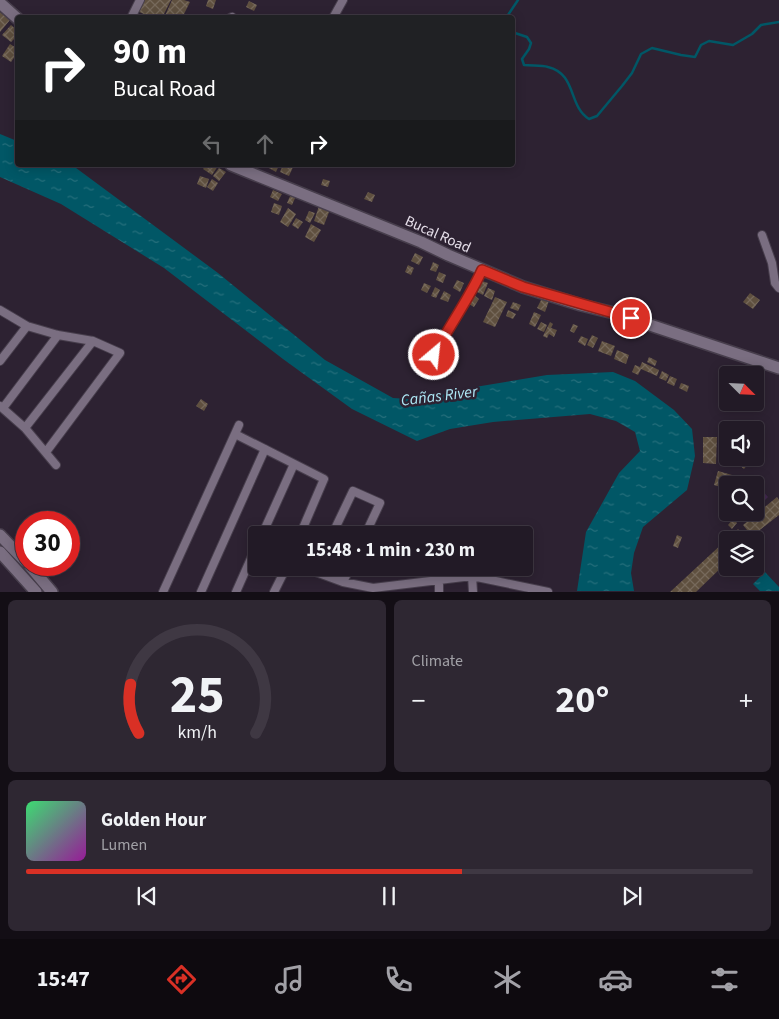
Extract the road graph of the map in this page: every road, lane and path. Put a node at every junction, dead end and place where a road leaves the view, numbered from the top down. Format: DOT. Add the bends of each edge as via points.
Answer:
graph roads {
  1 [pos="140,0"];
  2 [pos="343,0"];
  3 [pos="0,2"];
  4 [pos="132,15"];
  5 [pos="335,15"];
  6 [pos="15,16"];
  7 [pos="253,169"];
  8 [pos="762,235"];
  9 [pos="482,270"];
  10 [pos="779,288"];
  11 [pos="1,312"];
  12 [pos="27,326"];
  13 [pos="58,334"];
  14 [pos="93,342"];
  15 [pos="434,355"];
  16 [pos="0,361"];
  17 [pos="779,368"];
  18 [pos="1,407"];
  19 [pos="239,426"];
  20 [pos="25,428"];
  21 [pos="235,434"];
  22 [pos="265,449"];
  23 [pos="46,452"];
  24 [pos="294,464"];
  25 [pos="56,465"];
  26 [pos="266,526"];
  27 [pos="304,526"];
  28 [pos="336,526"];
  29 [pos="369,526"];
  30 [pos="0,534"];
  31 [pos="15,550"];
  32 [pos="0,552"];
  33 [pos="248,565"];
  34 [pos="38,576"];
  35 [pos="282,576"];
  36 [pos="331,576"];
  37 [pos="346,576"];
  38 [pos="472,576"];
  39 [pos="439,580"];
  40 [pos="343,582"];
  41 [pos="402,588"];
  42 [pos="36,592"];
  43 [pos="52,592"];
  44 [pos="163,592"];
  45 [pos="201,592"];
  46 [pos="236,592"];
  47 [pos="274,592"];
  48 [pos="439,592"];
  49 [pos="472,592"];
  50 [pos="548,592"];
  1 -- 4 [label="street"];
  2 -- 5 [label="street"];
  3 -- 6 [label="street"];
  7 -- 9 [label="street, Bucal Road"];
  8 -- 10 [label="street" via="776,287"];
  9 -- 15 [label="street"];
  9 -- 17 [label="street, Bucal Road" via="523,287 614,312"];
  11 -- 12 [label="street"];
  12 -- 13 [label="street"];
  12 -- 16 [label="street"];
  13 -- 14 [label="street"];
  13 -- 18 [label="street"];
  14 -- 20 [label="street"];
  14 -- 23 [label="street" via="120,353"];
  18 -- 20 [label="street"];
  19 -- 21 [label="street"];
  20 -- 23 [label="street"];
  21 -- 22 [label="street"];
  21 -- 44 [label="street"];
  22 -- 24 [label="street"];
  22 -- 45 [label="street"];
  23 -- 25 [label="street"];
  24 -- 26 [label="street"];
  24 -- 27 [label="street" via="324,479"];
  28 -- 29 [label="street" via="353,491 380,503"];
  30 -- 31 [label="street"];
  32 -- 42 [label="street"];
  33 -- 46 [label="street"];
  34 -- 43 [label="street"];
  35 -- 47 [label="street"];
  36 -- 40 [label="street"];
  37 -- 40 [label="street"];
  38 -- 39 [label="street"];
  38 -- 49 [label="street"];
  38 -- 50 [label="street"];
  39 -- 41 [label="street"];
  39 -- 48 [label="street"];
  40 -- 41 [label="street" via="373,588"];
}
